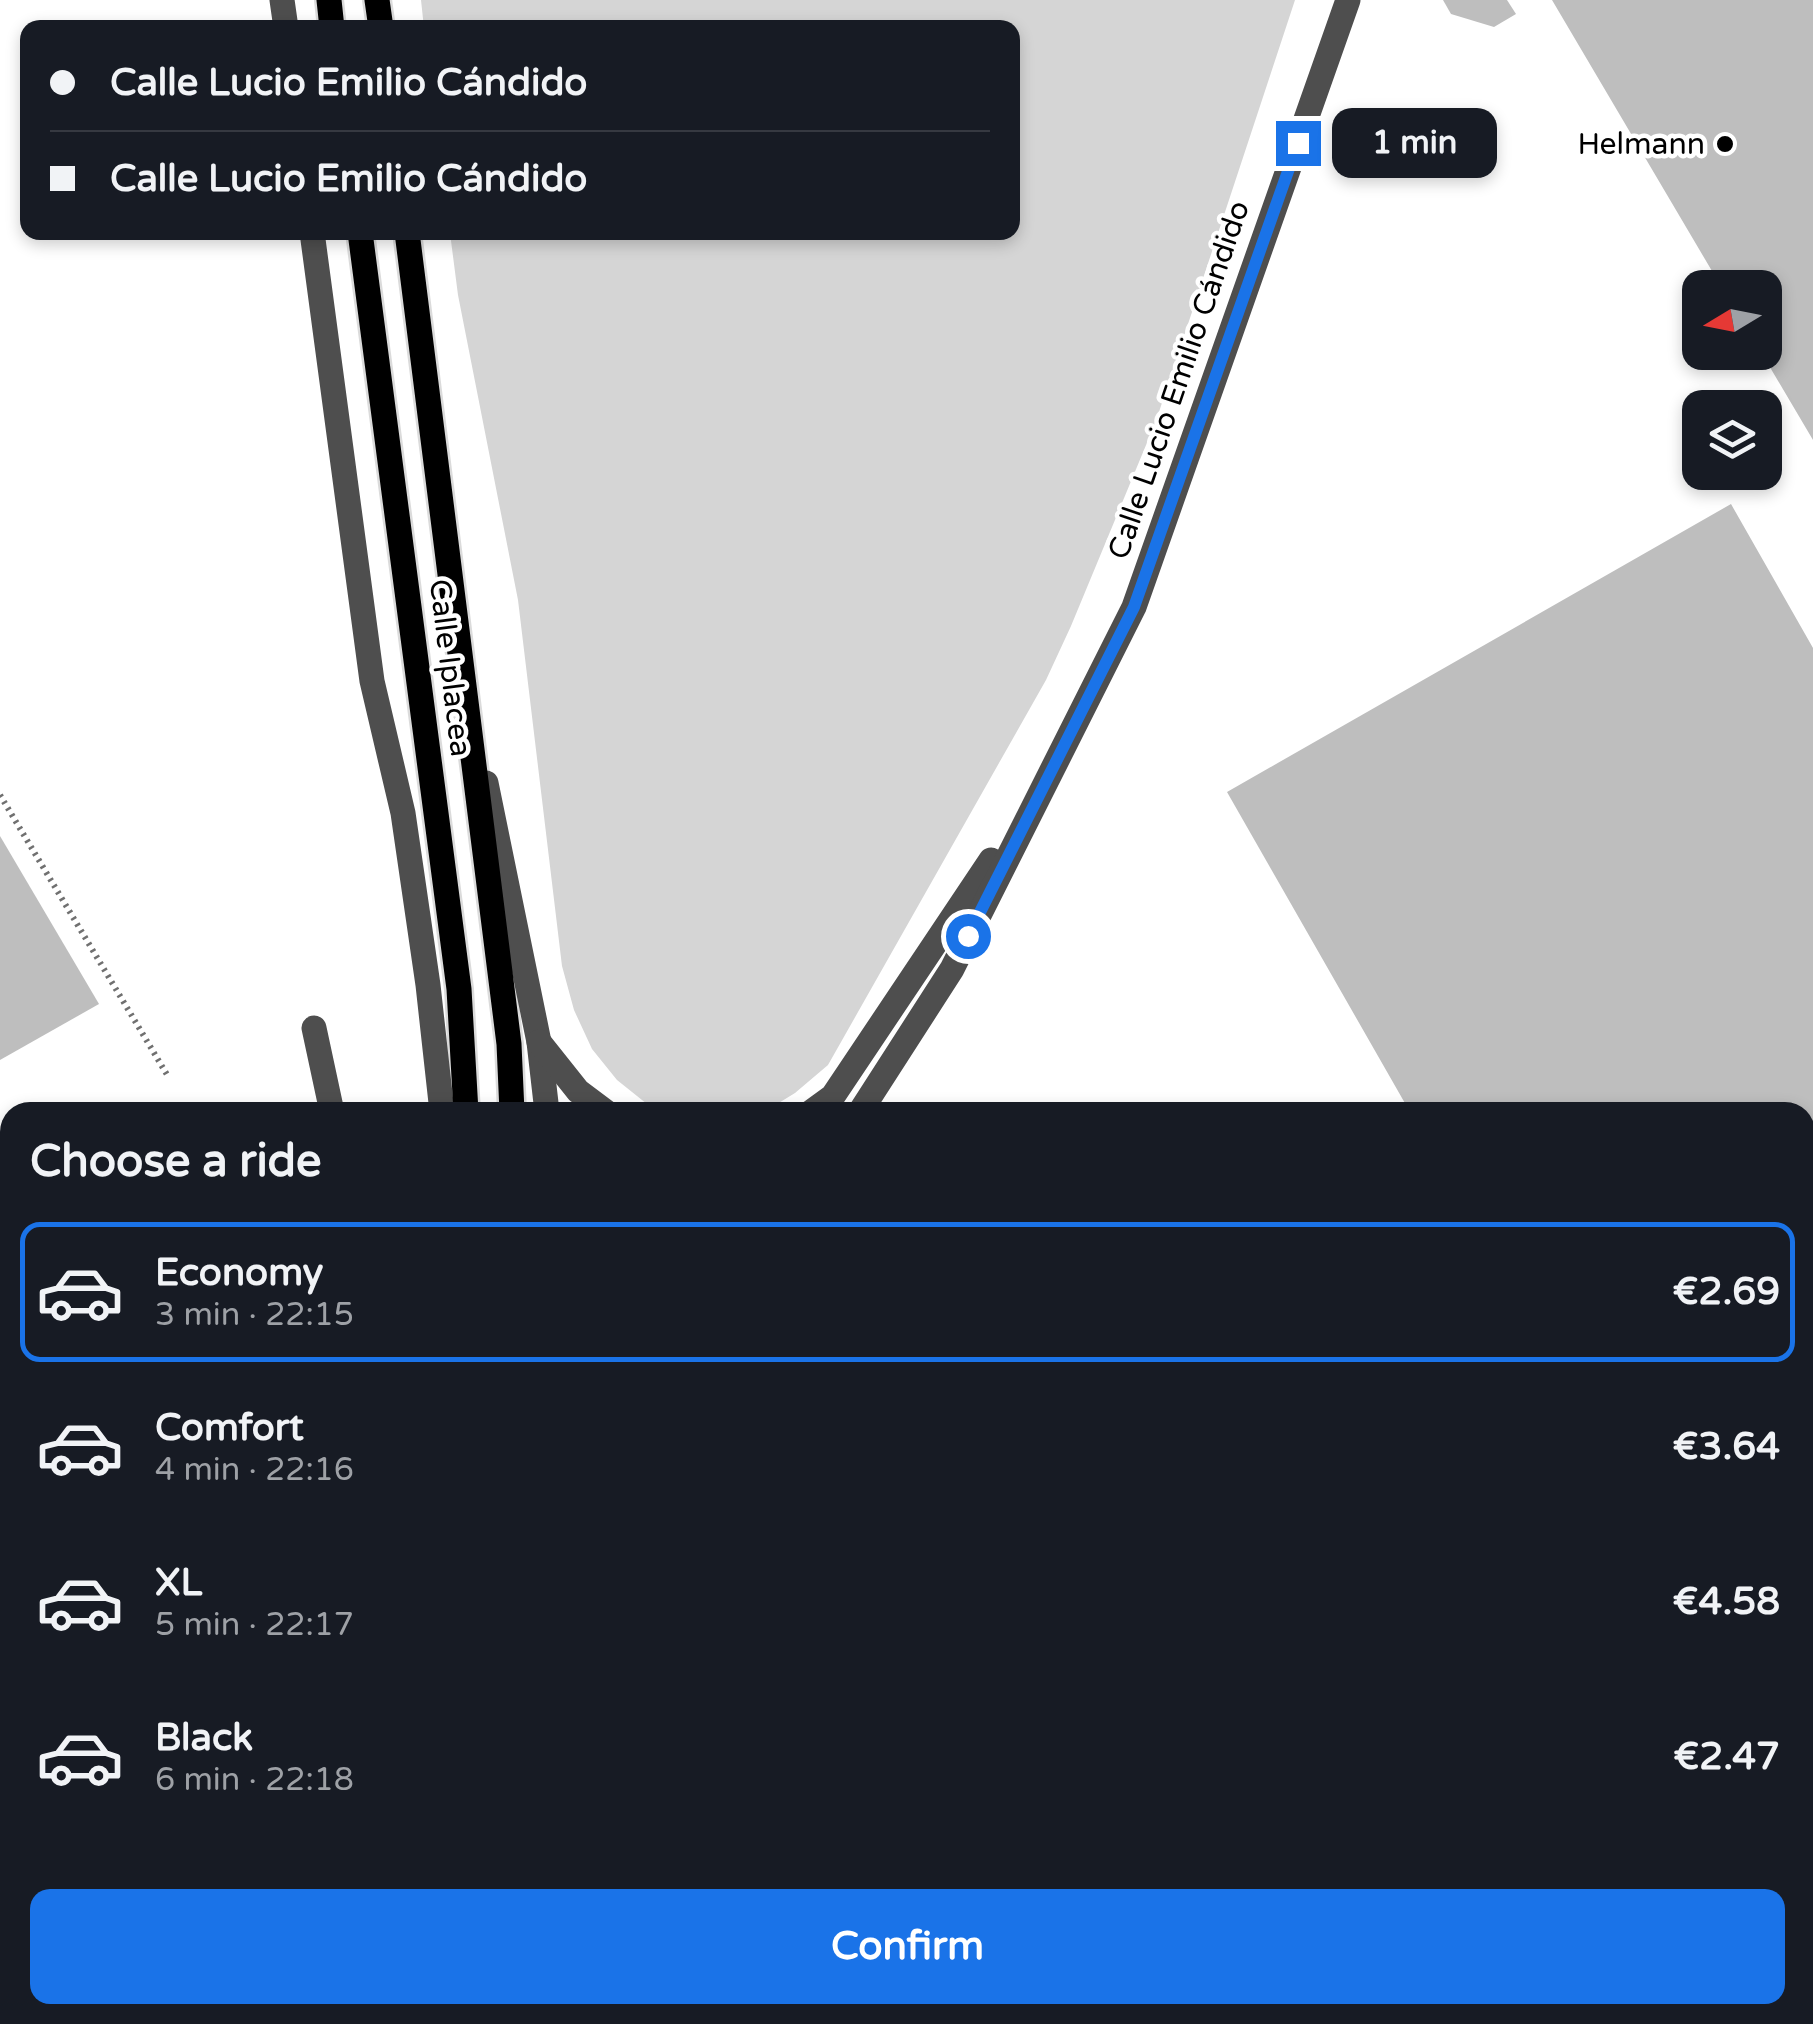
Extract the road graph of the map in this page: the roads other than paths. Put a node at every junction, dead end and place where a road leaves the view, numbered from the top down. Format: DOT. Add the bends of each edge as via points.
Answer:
graph roads {
  1 [pos="1348,0"];
  2 [pos="313,240"];
  3 [pos="361,240"];
  4 [pos="408,240"];
  5 [pos="463,668"];
  6 [pos="1049,772"];
  7 [pos="314,1028"];
  8 [pos="539,1042"];
  9 [pos="330,1102"];
  10 [pos="441,1102"];
  11 [pos="465,1102"];
  12 [pos="512,1102"];
  13 [pos="545,1102"];
  14 [pos="593,1102"];
  15 [pos="825,1102"];
  16 [pos="866,1102"];
  1 -- 6 [label="street, Calle Lucio Emilio Cándido" via="1134,607"];
  2 -- 10 [label="street" via="372,681 402,813"];
  3 -- 11 [label="main road, Calle Iplacea" via="458,989"];
  4 -- 5 [label="main road, Calle Iplacea"];
  5 -- 8 [label="street"];
  5 -- 12 [label="main road, Calle Iplacea"];
  6 -- 15 [label="street, Calle Lucio Emilio Cándido"];
  6 -- 16 [label="street, Calle Lucio Emilio Cándido" via="952,969"];
  7 -- 9 [label="street"];
  8 -- 13 [label="street"];
  8 -- 14 [label="street"];
}
